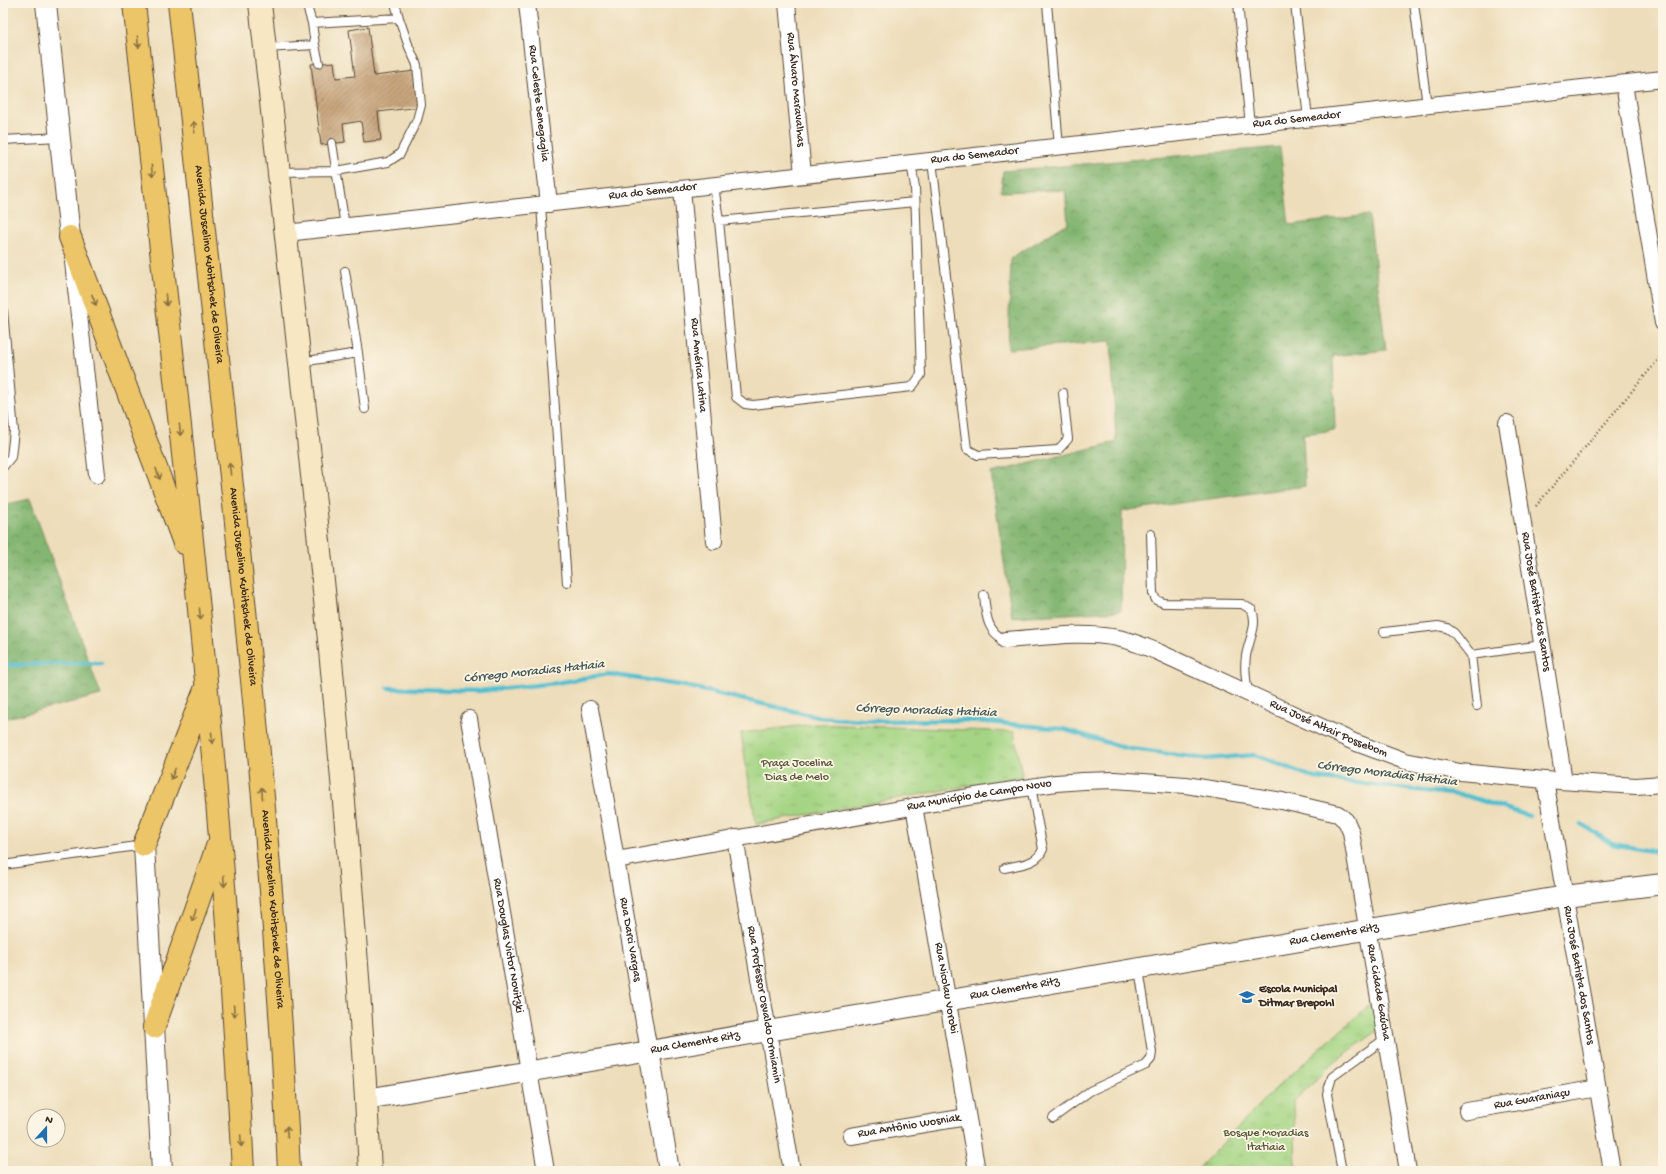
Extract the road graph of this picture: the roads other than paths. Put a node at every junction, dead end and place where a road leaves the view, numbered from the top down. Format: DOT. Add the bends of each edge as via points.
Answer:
graph roads {
  1 [pos="46,3"];
  2 [pos="134,3"];
  3 [pos="179,3"];
  4 [pos="260,3"];
  5 [pos="306,3"];
  6 [pos="395,3"];
  7 [pos="527,3"];
  8 [pos="787,3"];
  9 [pos="1047,3"];
  10 [pos="1238,3"];
  11 [pos="1295,3"];
  12 [pos="1414,3"];
  13 [pos="399,18"];
  14 [pos="312,23"];
  15 [pos="315,45"];
  16 [pos="265,48"];
  17 [pos="319,63"];
  18 [pos="1663,79"];
  19 [pos="1624,84"];
  20 [pos="1427,106"];
  21 [pos="1308,119"];
  22 [pos="1250,126"];
  23 [pos="60,137"];
  24 [pos="3,140"];
  25 [pos="332,143"];
  26 [pos="1059,147"];
  27 [pos="932,161"];
  28 [pos="912,163"];
  29 [pos="336,171"];
  30 [pos="279,172"];
  31 [pos="803,175"];
  32 [pos="714,185"];
  33 [pos="682,189"];
  34 [pos="915,202"];
  35 [pos="545,204"];
  36 [pos="719,221"];
  37 [pos="345,226"];
  38 [pos="286,233"];
  39 [pos="70,237"];
  40 [pos="345,271"];
  41 [pos="3,311"];
  42 [pos="1663,323"];
  43 [pos="358,353"];
  44 [pos="300,362"];
  45 [pos="1063,393"];
  46 [pos="365,409"];
  47 [pos="1507,423"];
  48 [pos="3,467"];
  49 [pos="97,475"];
  50 [pos="1151,534"];
  51 [pos="714,541"];
  52 [pos="196,575"];
  53 [pos="567,583"];
  54 [pos="984,595"];
  55 [pos="1384,632"];
  56 [pos="1005,640"];
  57 [pos="1542,645"];
  58 [pos="1471,655"];
  59 [pos="207,685"];
  60 [pos="1248,694"];
  61 [pos="1477,706"];
  62 [pos="590,709"];
  63 [pos="469,719"];
  64 [pos="1545,780"];
  65 [pos="1564,782"];
  66 [pos="1663,784"];
  67 [pos="1031,787"];
  68 [pos="914,806"];
  69 [pos="1342,817"];
  70 [pos="220,838"];
  71 [pos="735,838"];
  72 [pos="144,845"];
  73 [pos="616,860"];
  74 [pos="3,864"];
  75 [pos="1005,868"];
  76 [pos="1663,884"];
  77 [pos="1565,896"];
  78 [pos="1367,930"];
  79 [pos="1139,968"];
  80 [pos="948,1001"];
  81 [pos="154,1027"];
  82 [pos="768,1031"];
  83 [pos="1386,1038"];
  84 [pos="649,1051"];
  85 [pos="529,1071"];
  86 [pos="1598,1088"];
  87 [pos="366,1099"];
  88 [pos="1467,1111"];
  89 [pos="967,1117"];
  90 [pos="1053,1118"];
  91 [pos="851,1136"];
  92 [pos="162,1171"];
  93 [pos="243,1171"];
  94 [pos="289,1171"];
  95 [pos="370,1171"];
  96 [pos="546,1171"];
  97 [pos="669,1171"];
  98 [pos="792,1171"];
  99 [pos="977,1171"];
  100 [pos="1342,1171"];
  101 [pos="1408,1171"];
  102 [pos="1612,1171"];
  1 -- 23 [label="street"];
  2 -- 52 [label="highway, one-way"];
  94 -- 3 [label="highway, Avenida Juscelino Kubitschek de Oliveira, one-way" via="279,1006 250,661"];
  4 -- 16 [label="main road"];
  5 -- 14 [label="lane"];
  6 -- 13 [label="lane"];
  7 -- 35 [label="street, Rua Celeste Senegaglia"];
  8 -- 31 [label="street, Rua Álvaro Maravalhas"];
  9 -- 26 [label="lane"];
  10 -- 22 [label="lane"];
  11 -- 21 [label="lane"];
  12 -- 20 [label="lane"];
  13 -- 14 [label="lane"];
  13 -- 29 [label="lane" via="417,65 421,105 417,120 400,154 388,162"];
  14 -- 15 [label="lane"];
  15 -- 16 [label="lane"];
  15 -- 17 [label="lane"];
  16 -- 30 [label="main road"];
  18 -- 19 [label="street, Rua do Semeador"];
  19 -- 20 [label="street, Rua do Semeador"];
  19 -- 42 [label="street"];
  20 -- 21 [label="street, Rua do Semeador"];
  21 -- 22 [label="street, Rua do Semeador"];
  22 -- 26 [label="street, Rua do Semeador"];
  23 -- 24 [label="lane"];
  23 -- 39 [label="street"];
  25 -- 29 [label="lane"];
  26 -- 27 [label="street, Rua do Semeador"];
  27 -- 28 [label="street, Rua do Semeador"];
  27 -- 45 [label="lane" via="967,449 978,455 1058,450 1068,440"];
  28 -- 31 [label="street, Rua do Semeador"];
  28 -- 34 [label="lane"];
  29 -- 30 [label="lane"];
  29 -- 37 [label="lane"];
  30 -- 38 [label="main road"];
  31 -- 32 [label="street, Rua do Semeador"];
  32 -- 33 [label="street, Rua do Semeador"];
  32 -- 36 [label="lane"];
  33 -- 35 [label="street, Rua do Semeador"];
  33 -- 51 [label="street, Rua América Latina"];
  34 -- 36 [label="lane"];
  34 -- 36 [label="lane" via="921,375 918,382 912,387 753,405 745,404 736,397"];
  35 -- 37 [label="street, Rua do Semeador"];
  35 -- 53 [label="lane"];
  37 -- 38 [label="street, Rua do Semeador"];
  38 -- 44 [label="main road"];
  39 -- 49 [label="street"];
  39 -- 52 [label="highway, one-way"];
  40 -- 43 [label="lane"];
  41 -- 48 [label="lane" via="14,431 11,457"];
  43 -- 44 [label="lane"];
  43 -- 46 [label="lane"];
  44 -- 87 [label="main road" via="347,835"];
  47 -- 57 [label="street, Rua José Batista dos Santos"];
  50 -- 60 [label="lane" via="1152,592 1156,600 1164,603 1242,604 1252,610 1255,620 1244,671"];
  52 -- 59 [label="highway, one-way"];
  54 -- 56 [label="lane" via="989,625 993,632"];
  55 -- 58 [label="lane" via="1438,626 1447,628"];
  56 -- 60 [label="street, Rua José Altair Possebom" via="1072,636 1112,637 1156,651"];
  57 -- 58 [label="lane"];
  57 -- 65 [label="street, Rua José Batista dos Santos"];
  58 -- 61 [label="lane"];
  59 -- 70 [label="highway, one-way"];
  59 -- 72 [label="highway, one-way"];
  60 -- 64 [label="street, Rua José Altair Possebom" via="1354,742 1405,761 1460,772"];
  62 -- 73 [label="street, Rua Darci Vargas"];
  63 -- 85 [label="street, Rua Douglas Victor Novitzki"];
  64 -- 65 [label="street, Rua José Altair Possebom"];
  64 -- 77 [label="street, Rua José Batista dos Santos"];
  65 -- 66 [label="street, Rua José Altair Possebom" via="1636,786"];
  67 -- 68 [label="street, Rua Município de Campo Novo"];
  67 -- 69 [label="street, Rua Município de Campo Novo" via="1114,780 1186,785 1331,811"];
  67 -- 75 [label="lane" via="1043,849 1036,861"];
  68 -- 71 [label="street, Rua Município de Campo Novo"];
  68 -- 80 [label="street, Rua Nicolau Vorobi"];
  69 -- 78 [label="street, Rua Cidade Gaúcha" via="1351,832"];
  70 -- 81 [label="highway, one-way"];
  70 -- 93 [label="highway, one-way"];
  71 -- 73 [label="street, Rua Município de Campo Novo"];
  71 -- 82 [label="street, Rua Professor Osvaldo Ormiamin"];
  72 -- 74 [label="lane"];
  72 -- 81 [label="street"];
  73 -- 84 [label="street, Rua Darci Vargas"];
  76 -- 77 [label="street, Rua Clemente Ritz"];
  77 -- 78 [label="street, Rua Clemente Ritz"];
  77 -- 86 [label="street, Rua José Batista dos Santos"];
  78 -- 79 [label="street, Rua Clemente Ritz"];
  78 -- 83 [label="street, Rua Cidade Gaúcha"];
  79 -- 80 [label="street, Rua Clemente Ritz"];
  79 -- 90 [label="lane" via="1151,1059 1146,1065 1090,1091"];
  80 -- 82 [label="street, Rua Clemente Ritz"];
  80 -- 89 [label="street, Rua Nicolau Vorobi"];
  81 -- 92 [label="street"];
  82 -- 84 [label="street, Rua Clemente Ritz"];
  82 -- 98 [label="street, Rua Professor Osvaldo Ormiamin"];
  83 -- 100 [label="lane" via="1332,1077 1327,1094"];
  83 -- 101 [label="street, Rua Cidade Gaúcha"];
  84 -- 85 [label="street, Rua Clemente Ritz"];
  84 -- 97 [label="street, Rua Darci Vargas"];
  85 -- 87 [label="street, Rua Clemente Ritz"];
  85 -- 96 [label="street, Rua Douglas Victor Novitzki"];
  86 -- 88 [label="street, Rua Guaraniaçu"];
  86 -- 102 [label="street, Rua José Batista dos Santos"];
  87 -- 95 [label="main road"];
  89 -- 91 [label="street, Rua Antônio Wosniak"];
  89 -- 99 [label="street, Rua Nicolau Vorobi"];
}
